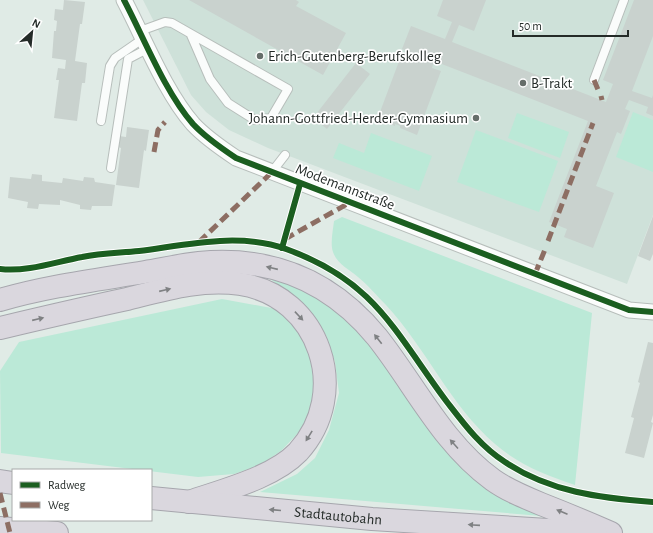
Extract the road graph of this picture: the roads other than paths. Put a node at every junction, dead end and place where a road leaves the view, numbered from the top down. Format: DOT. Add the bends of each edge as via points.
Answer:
graph roads {
  1 [pos="124,0"];
  2 [pos="624,0"];
  3 [pos="191,35"];
  4 [pos="144,39"];
  5 [pos="594,80"];
  6 [pos="101,121"];
  7 [pos="285,155"];
  8 [pos="111,168"];
  9 [pos="271,173"];
  10 [pos="0,300"];
  11 [pos="653,312"];
  12 [pos="0,328"];
  13 [pos="0,481"];
  14 [pos="12,483"];
  15 [pos="152,498"];
  16 [pos="189,502"];
  17 [pos="0,528"];
  18 [pos="57,533"];
  19 [pos="597,533"];
  20 [pos="611,533"];
  1 -- 4 [label="street, Modemannstraße"];
  2 -- 5 [label="lane"];
  3 -- 3 [label="lane" via="288,89 270,118 254,120 228,103 210,79"];
  3 -- 4 [label="lane" via="172,23 165,22"];
  4 -- 6 [label="lane" via="115,58 110,66"];
  4 -- 8 [label="lane" via="128,59"];
  4 -- 9 [label="street, Modemannstraße" via="172,96 193,124 236,158"];
  7 -- 9 [label="lane"];
  9 -- 11 [label="street, Modemannstraße" via="629,310"];
  20 -- 10 [label="highway, one-way" via="509,490 479,469 444,433 364,322 334,295 298,276 269,267 239,262 197,263 102,278"];
  12 -- 16 [label="highway, one-way" via="170,289 212,283 255,287 270,293 292,308 306,323 316,341 324,370 324,397 311,434 297,453 270,471"];
  13 -- 14 [label="highway"];
  15 -- 16 [label="highway, Stadtautobahn"];
  19 -- 16 [label="highway, Stadtautobahn, one-way" via="372,519"];
  17 -- 18 [label="highway"];
}
